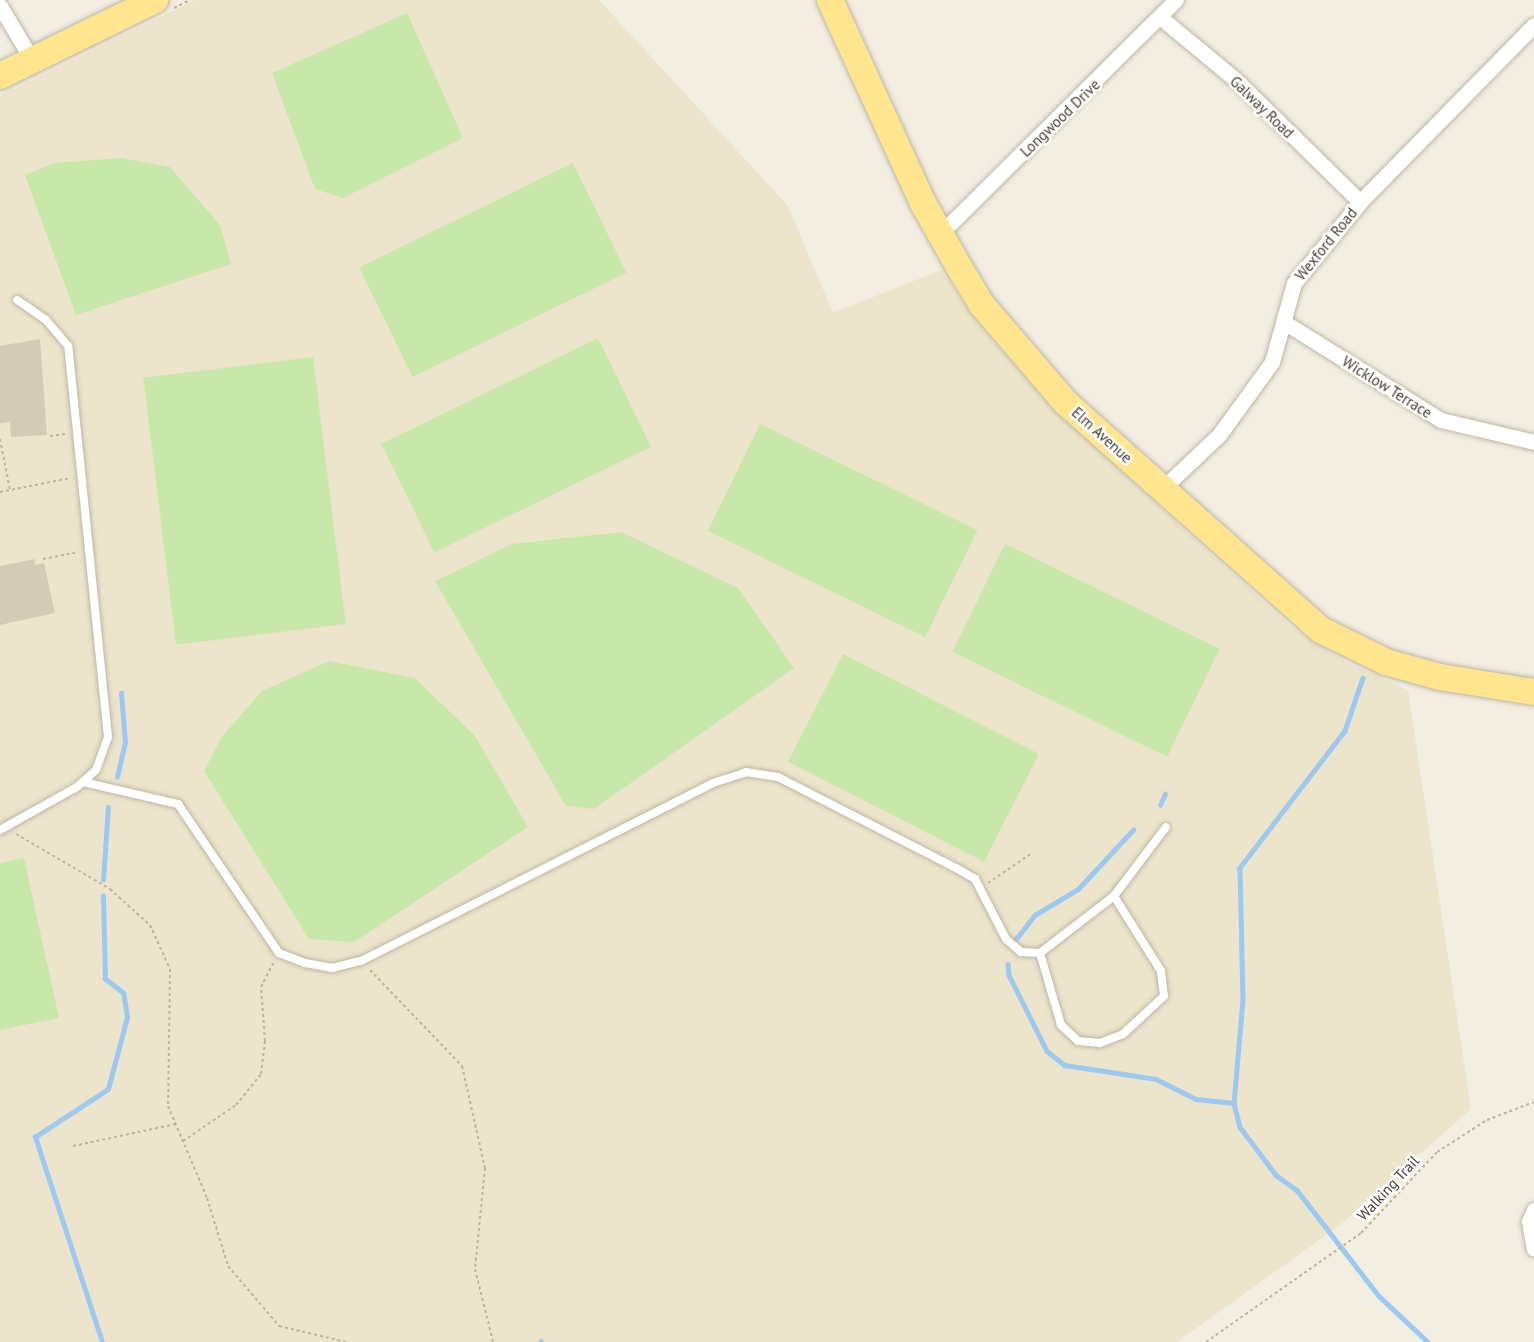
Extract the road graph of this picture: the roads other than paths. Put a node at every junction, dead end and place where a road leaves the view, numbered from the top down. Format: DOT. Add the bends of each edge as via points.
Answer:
graph roads {
  1 [pos="155,0"];
  2 [pos="830,0"];
  3 [pos="1176,0"];
  4 [pos="0,6"];
  5 [pos="1160,17"];
  6 [pos="1534,26"];
  7 [pos="32,60"];
  8 [pos="0,76"];
  9 [pos="1360,202"];
  10 [pos="941,234"];
  11 [pos="17,300"];
  12 [pos="1284,322"];
  13 [pos="1534,442"];
  14 [pos="1162,489"];
  15 [pos="1534,692"];
  16 [pos="83,782"];
  17 [pos="1166,827"];
  18 [pos="2,828"];
  19 [pos="1113,896"];
  20 [pos="1040,953"];
  21 [pos="1534,1210"];
  22 [pos="1534,1249"];
  1 -- 7 [label="main road"];
  2 -- 10 [label="main road, Elm Avenue"];
  3 -- 5 [label="street, Longwood Drive"];
  4 -- 7 [label="street"];
  5 -- 9 [label="street, Galway Road" via="1236,81"];
  5 -- 10 [label="street, Longwood Drive"];
  6 -- 9 [label="street, Wexford Road"];
  7 -- 8 [label="main road"];
  9 -- 12 [label="street, Wexford Road" via="1294,283"];
  10 -- 14 [label="main road, Elm Avenue" via="982,305 1065,402"];
  11 -- 16 [label="lane" via="46,320 68,346 108,737 96,770"];
  12 -- 13 [label="street, Wicklow Terrace" via="1441,420"];
  12 -- 14 [label="street, Wexford Road" via="1265,372 1219,435"];
  14 -- 15 [label="main road, Elm Avenue" via="1279,597 1352,648 1440,677"];
  16 -- 18 [label="lane"];
  16 -- 20 [label="lane" via="178,804 279,952 332,968 361,961 713,783 746,772 777,777 958,869 978,886 1006,939 1021,952"];
  17 -- 19 [label="lane"];
  19 -- 20 [label="lane"];
  19 -- 20 [label="lane" via="1161,970 1164,996 1148,1016 1100,1043 1078,1041 1061,1025"];
  21 -- 22 [label="street" via="1529,1221"];
}
